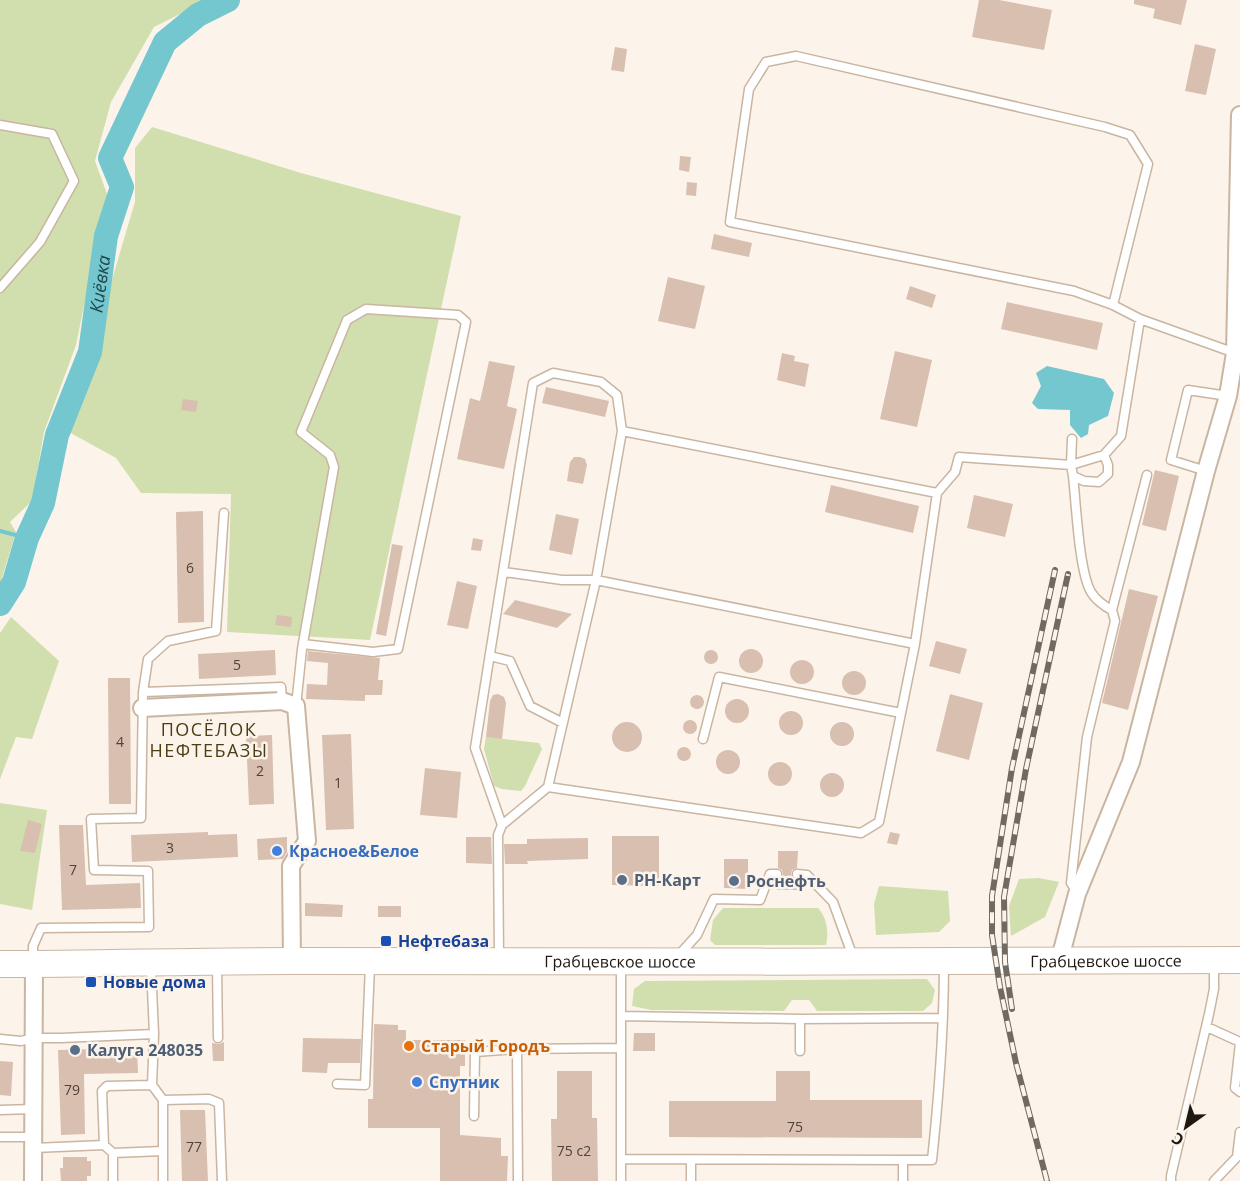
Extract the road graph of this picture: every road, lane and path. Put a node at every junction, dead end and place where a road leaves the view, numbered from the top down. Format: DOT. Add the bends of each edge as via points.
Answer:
graph roads {
  1 [pos="1240,115"];
  2 [pos="0,125"];
  3 [pos="0,288"];
  4 [pos="1113,304"];
  5 [pos="1140,319"];
  6 [pos="1235,353"];
  7 [pos="1228,396"];
  8 [pos="622,431"];
  9 [pos="1072,439"];
  10 [pos="1104,455"];
  11 [pos="1071,465"];
  12 [pos="1206,471"];
  13 [pos="1147,475"];
  14 [pos="1072,476"];
  15 [pos="937,493"];
  16 [pos="224,513"];
  17 [pos="504,572"];
  18 [pos="596,580"];
  19 [pos="1112,610"];
  20 [pos="303,644"];
  21 [pos="915,644"];
  22 [pos="490,656"];
  23 [pos="142,700"];
  24 [pos="289,703"];
  25 [pos="901,713"];
  26 [pos="563,723"];
  27 [pos="703,739"];
  28 [pos="549,787"];
  29 [pos="502,825"];
  30 [pos="777,874"];
  31 [pos="797,874"];
  32 [pos="1077,894"];
  33 [pos="1240,960"];
  34 [pos="292,961"];
  35 [pos="370,961"];
  36 [pos="854,961"];
  37 [pos="1214,961"];
  38 [pos="150,962"];
  39 [pos="217,962"];
  40 [pos="499,962"];
  41 [pos="621,962"];
  42 [pos="674,962"];
  43 [pos="1059,962"];
  44 [pos="944,963"];
  45 [pos="0,964"];
  46 [pos="34,964"];
  47 [pos="621,1016"];
  48 [pos="944,1018"];
  49 [pos="800,1019"];
  50 [pos="1207,1027"];
  51 [pos="154,1034"];
  52 [pos="34,1038"];
  53 [pos="218,1038"];
  54 [pos="0,1039"];
  55 [pos="1240,1043"];
  56 [pos="621,1048"];
  57 [pos="517,1049"];
  58 [pos="800,1051"];
  59 [pos="337,1084"];
  60 [pos="152,1085"];
  61 [pos="1240,1092"];
  62 [pos="163,1100"];
  63 [pos="34,1109"];
  64 [pos="0,1110"];
  65 [pos="474,1116"];
  66 [pos="1240,1132"];
  67 [pos="0,1137"];
  68 [pos="34,1142"];
  69 [pos="104,1145"];
  70 [pos="163,1151"];
  71 [pos="113,1153"];
  72 [pos="621,1159"];
  73 [pos="903,1160"];
  74 [pos="691,1161"];
  75 [pos="33,1181"];
  76 [pos="112,1181"];
  77 [pos="164,1181"];
  78 [pos="222,1181"];
  79 [pos="518,1181"];
  80 [pos="621,1181"];
  81 [pos="691,1181"];
  82 [pos="903,1181"];
  83 [pos="1171,1181"];
  84 [pos="1214,1181"];
  1 -- 6 [label="street"];
  2 -- 3 [label="lane" via="52,134 74,181 40,242"];
  4 -- 4 [label="lane" via="1074,291 730,222 749,89 766,62 796,56 1130,135 1148,165"];
  4 -- 5 [label="lane"];
  5 -- 6 [label="lane"];
  5 -- 10 [label="lane" via="1121,436"];
  6 -- 7 [label="street"];
  7 -- 12 [label="street"];
  7 -- 12 [label="lane" via="1188,390 1171,460"];
  8 -- 15 [label="lane"];
  8 -- 17 [label="lane" via="617,395 601,382 553,374 533,383"];
  8 -- 18 [label="lane"];
  9 -- 11 [label="lane"];
  10 -- 11 [label="lane"];
  10 -- 14 [label="lane" via="1108,474 1099,482"];
  11 -- 14 [label="lane"];
  11 -- 15 [label="lane" via="959,458 955,472"];
  12 -- 32 [label="street" via="1131,762"];
  13 -- 19 [label="lane"];
  14 -- 19 [label="lane" via="1084,575 1091,593"];
  15 -- 21 [label="lane"];
  16 -- 23 [label="lane" via="216,631 168,641 148,659"];
  17 -- 18 [label="lane"];
  17 -- 22 [label="lane"];
  18 -- 21 [label="lane"];
  18 -- 26 [label="lane"];
  19 -- 32 [label="lane" via="1115,621 1087,737 1071,883"];
  20 -- 20 [label="lane" via="334,467 330,455 300,432 347,320 366,309 458,315 466,322 398,649 373,652"];
  20 -- 24 [label="lane"];
  21 -- 25 [label="lane"];
  22 -- 26 [label="lane" via="510,661 530,706"];
  22 -- 29 [label="lane" via="475,748"];
  23 -- 24 [label="street"];
  23 -- 46 [label="lane" via="141,818 91,819 94,870 148,871 149,927 41,928 33,946"];
  24 -- 34 [label="street" via="307,841 291,866"];
  25 -- 27 [label="lane" via="719,677"];
  25 -- 28 [label="lane" via="879,822 861,833"];
  26 -- 28 [label="lane"];
  28 -- 29 [label="lane"];
  29 -- 40 [label="lane" via="498,835"];
  30 -- 42 [label="lane" via="770,874 760,900 714,899 697,935"];
  31 -- 36 [label="lane" via="807,875 833,902"];
  32 -- 43 [label="street"];
  33 -- 37 [label="main road, Грабцевское шоссе"];
  34 -- 35 [label="main road, Грабцевское шоссе"];
  34 -- 39 [label="main road, Грабцевское шоссе"];
  35 -- 40 [label="main road, Грабцевское шоссе"];
  35 -- 59 [label="lane" via="365,1085"];
  36 -- 42 [label="main road, Грабцевское шоссе"];
  36 -- 44 [label="main road, Грабцевское шоссе"];
  37 -- 43 [label="main road, Грабцевское шоссе"];
  37 -- 50 [label="lane"];
  38 -- 39 [label="main road, Грабцевское шоссе"];
  38 -- 46 [label="main road, Грабцевское шоссе"];
  38 -- 51 [label="lane"];
  39 -- 53 [label="lane"];
  40 -- 41 [label="main road, Грабцевское шоссе"];
  41 -- 42 [label="main road, Грабцевское шоссе"];
  41 -- 47 [label="lane"];
  43 -- 44 [label="main road, Грабцевское шоссе"];
  44 -- 48 [label="lane"];
  45 -- 46 [label="main road, Грабцевское шоссе"];
  46 -- 52 [label="street"];
  47 -- 49 [label="lane"];
  47 -- 56 [label="lane"];
  48 -- 49 [label="lane"];
  48 -- 73 [label="lane" via="932,1160"];
  49 -- 58 [label="lane"];
  50 -- 55 [label="lane"];
  50 -- 83 [label="lane"];
  51 -- 52 [label="lane"];
  51 -- 60 [label="lane"];
  52 -- 54 [label="lane"];
  52 -- 63 [label="street"];
  55 -- 61 [label="lane" via="1234,1088"];
  56 -- 57 [label="lane"];
  56 -- 72 [label="lane"];
  57 -- 65 [label="lane" via="475,1052"];
  57 -- 79 [label="lane"];
  60 -- 62 [label="lane"];
  60 -- 69 [label="lane" via="107,1086 102,1091"];
  62 -- 70 [label="lane"];
  62 -- 78 [label="lane" via="209,1099 219,1103"];
  63 -- 64 [label="lane"];
  63 -- 68 [label="street"];
  66 -- 84 [label="lane" via="1237,1157"];
  67 -- 68 [label="lane"];
  68 -- 69 [label="lane"];
  68 -- 75 [label="street"];
  69 -- 71 [label="lane"];
  70 -- 71 [label="lane"];
  70 -- 77 [label="lane"];
  71 -- 76 [label="lane"];
  72 -- 74 [label="lane"];
  72 -- 80 [label="lane"];
  73 -- 74 [label="lane"];
  73 -- 82 [label="lane"];
  74 -- 81 [label="lane"];
}
